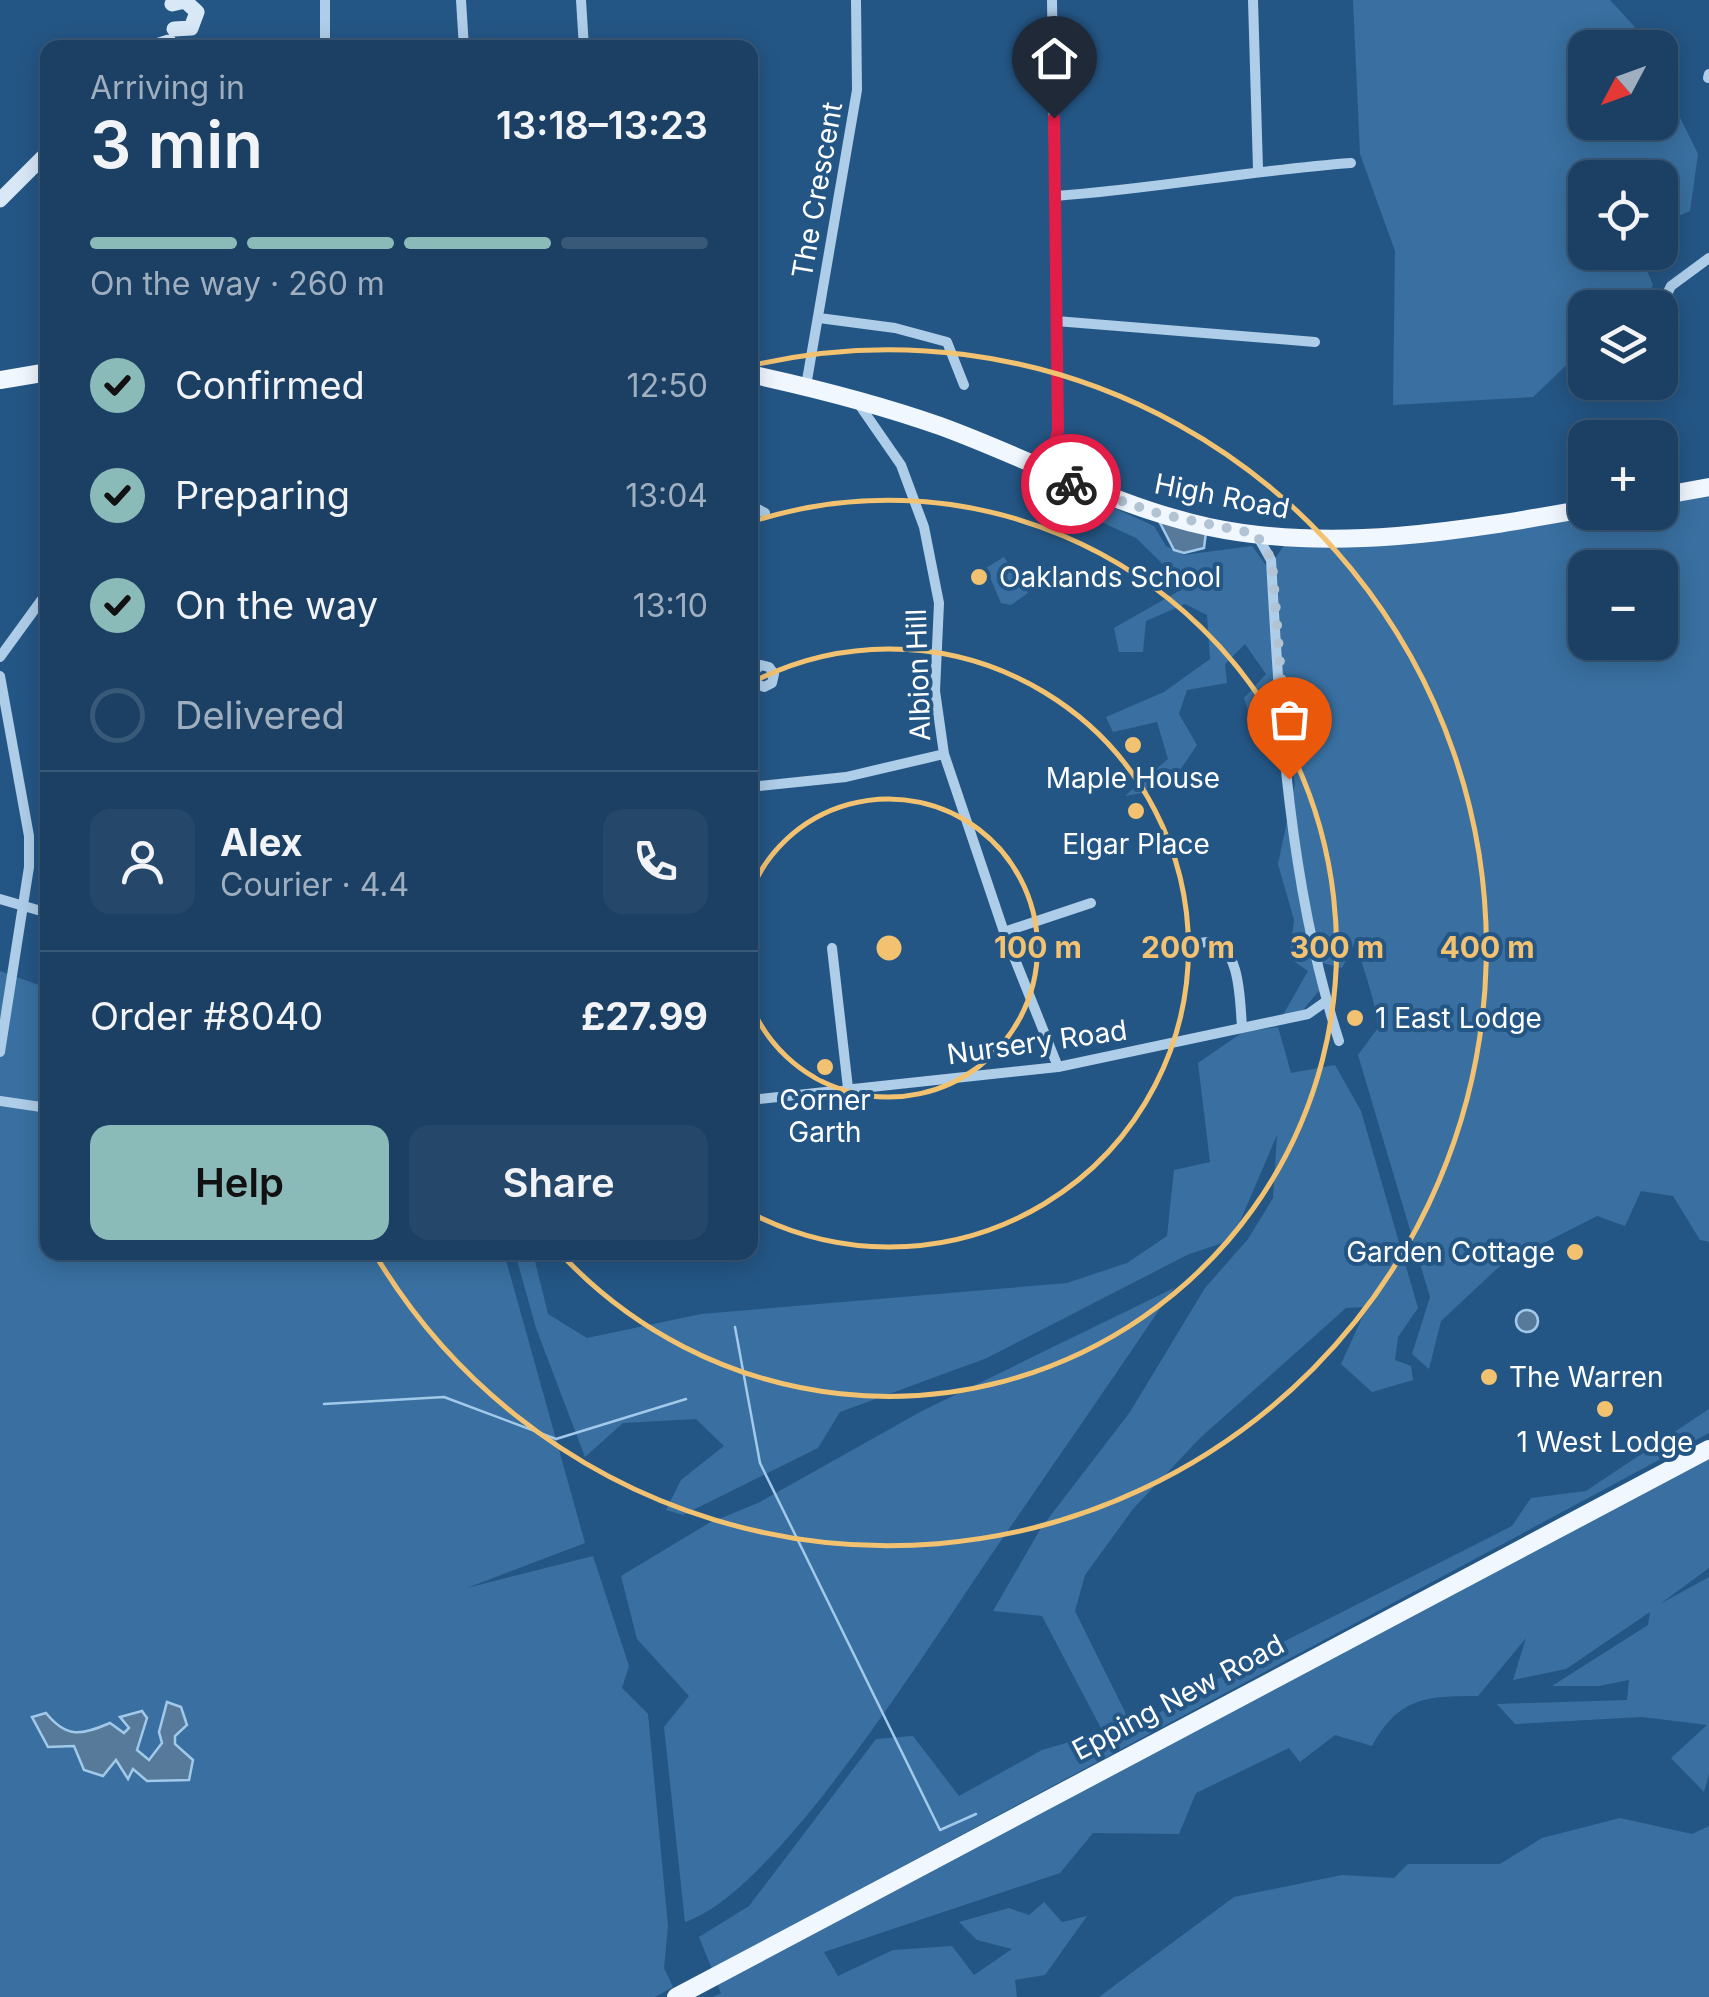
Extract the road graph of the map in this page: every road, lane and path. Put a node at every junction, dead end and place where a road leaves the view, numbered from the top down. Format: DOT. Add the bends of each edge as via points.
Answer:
graph roads {
  1 [pos="325,0"];
  2 [pos="461,0"];
  3 [pos="581,0"];
  4 [pos="856,0"];
  5 [pos="1052,0"];
  6 [pos="1253,0"];
  7 [pos="170,2"];
  8 [pos="170,40"];
  9 [pos="325,40"];
  10 [pos="464,40"];
  11 [pos="584,40"];
  12 [pos="40,160"];
  13 [pos="1351,162"];
  14 [pos="1258,169"];
  15 [pos="1056,196"];
  16 [pos="0,200"];
  17 [pos="1709,258"];
  18 [pos="1669,290"];
  19 [pos="818,318"];
  20 [pos="1056,321"];
  21 [pos="1316,342"];
  22 [pos="40,373"];
  23 [pos="758,376"];
  24 [pos="0,380"];
  25 [pos="806,386"];
  26 [pos="964,386"];
  27 [pos="856,400"];
  28 [pos="1048,474"];
  29 [pos="1709,487"];
  30 [pos="1678,493"];
  31 [pos="1568,511"];
  32 [pos="1256,534"];
  33 [pos="1280,538"];
  34 [pos="1272,560"];
  35 [pos="40,602"];
  36 [pos="0,657"];
  37 [pos="0,676"];
  38 [pos="944,754"];
  39 [pos="758,785"];
  40 [pos="0,899"];
  41 [pos="1091,903"];
  42 [pos="25,906"];
  43 [pos="40,911"];
  44 [pos="1004,932"];
  45 [pos="832,948"];
  46 [pos="1176,949"];
  47 [pos="1325,1002"];
  48 [pos="1242,1027"];
  49 [pos="1339,1041"];
  50 [pos="0,1052"];
  51 [pos="1058,1067"];
  52 [pos="848,1088"];
  53 [pos="758,1099"];
  54 [pos="0,1101"];
  55 [pos="40,1107"];
  56 [pos="1709,1449"];
  57 [pos="676,1997"];
  1 -- 9 [label="street"];
  2 -- 10 [label="street"];
  3 -- 11 [label="street"];
  4 -- 19 [label="street, The Crescent" via="857,90"];
  5 -- 15 [label="street"];
  6 -- 14 [label="street"];
  7 -- 8 [label="street"];
  7 -- 8 [label="street" via="185,1 197,12 191,28"];
  12 -- 16 [label="street"];
  13 -- 14 [label="street"];
  14 -- 15 [label="street" via="1161,188"];
  15 -- 20 [label="street"];
  17 -- 18 [label="street"];
  19 -- 25 [label="street, The Crescent"];
  19 -- 26 [label="street" via="946,342"];
  20 -- 21 [label="street"];
  20 -- 28 [label="street" via="1058,430"];
  22 -- 24 [label="main road"];
  23 -- 25 [label="main road, High Road"];
  25 -- 27 [label="main road, High Road"];
  27 -- 28 [label="main road, High Road" via="942,427"];
  27 -- 38 [label="street, Albion Hill" via="901,465 924,528 939,603 935,690"];
  28 -- 32 [label="main road, High Road" via="1160,514"];
  29 -- 30 [label="main road"];
  31 -- 33 [label="main road, High Road" via="1392,535"];
  32 -- 33 [label="main road, High Road"];
  32 -- 34 [label="street"];
  33 -- 34 [label="street"];
  34 -- 47 [label="street" via="1297,872"];
  35 -- 36 [label="street"];
  37 -- 42 [label="street" via="29,836"];
  38 -- 39 [label="street" via="846,777"];
  38 -- 44 [label="street, Albion Hill"];
  40 -- 42 [label="street"];
  41 -- 44 [label="street"];
  42 -- 43 [label="street"];
  42 -- 50 [label="street"];
  44 -- 51 [label="street, Albion Hill"];
  45 -- 52 [label="street"];
  46 -- 48 [label="street" via="1206,942 1222,948 1232,961"];
  47 -- 48 [label="street, Nursery Road" via="1308,1014"];
  47 -- 49 [label="street"];
  48 -- 51 [label="street, Nursery Road"];
  51 -- 52 [label="street, Nursery Road"];
  52 -- 53 [label="street, Nursery Road"];
  54 -- 55 [label="street"];
  56 -- 57 [label="main road, Epping New Road"];
}
